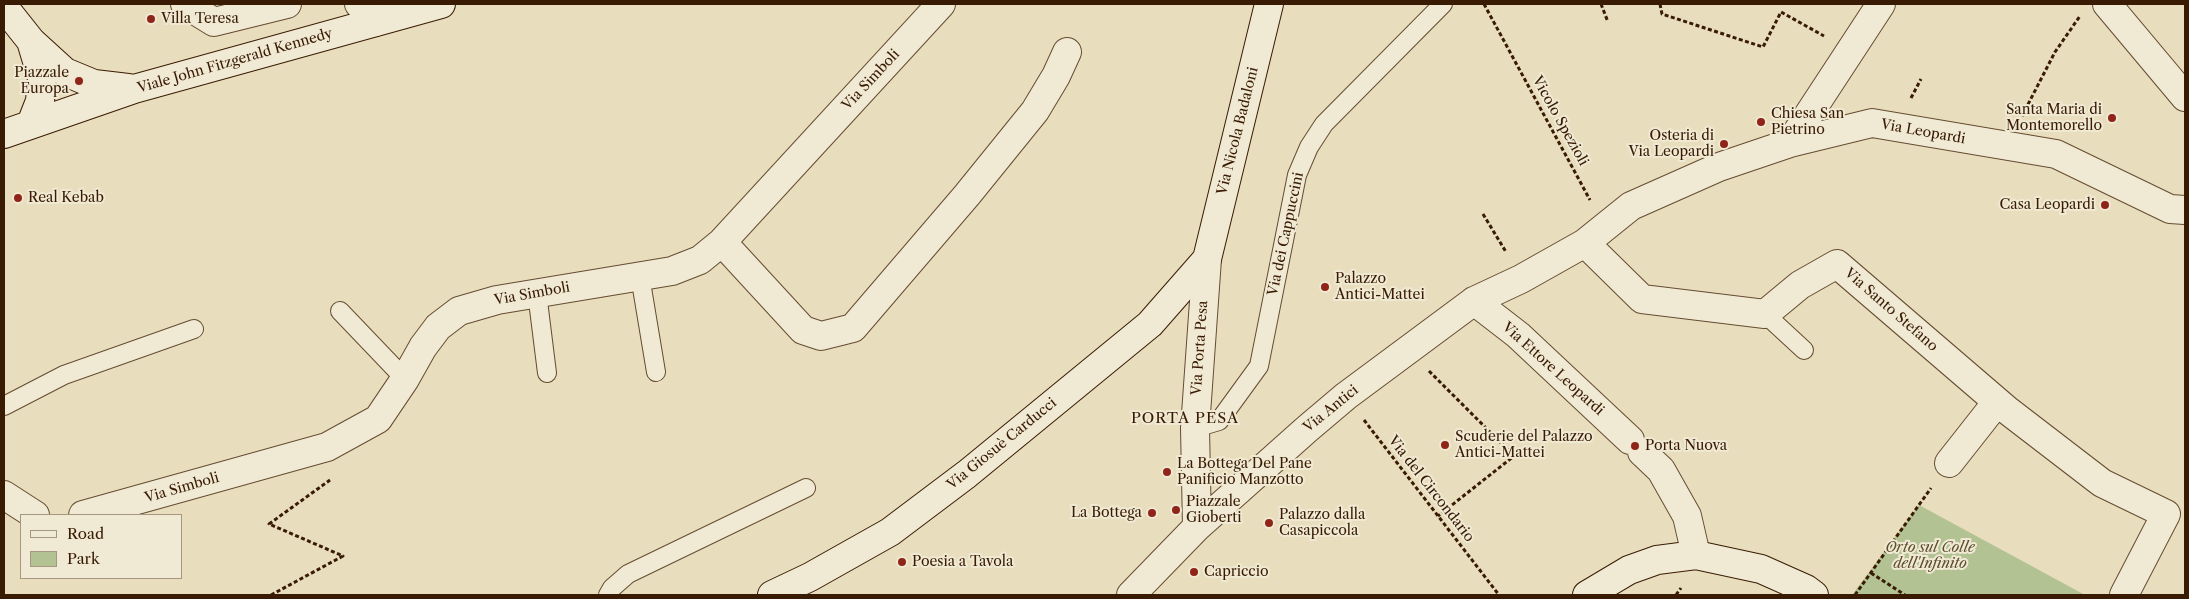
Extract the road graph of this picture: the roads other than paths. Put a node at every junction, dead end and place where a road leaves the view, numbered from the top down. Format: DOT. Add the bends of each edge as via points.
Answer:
graph roads {
  1 [pos="185,4"];
  2 [pos="287,4"];
  3 [pos="441,4"];
  4 [pos="941,4"];
  5 [pos="1269,4"];
  6 [pos="1443,4"];
  7 [pos="1881,4"];
  8 [pos="4,7"];
  9 [pos="2095,8"];
  10 [pos="368,10"];
  11 [pos="31,41"];
  12 [pos="1067,52"];
  13 [pos="2183,88"];
  14 [pos="134,89"];
  15 [pos="31,124"];
  16 [pos="4,133"];
  17 [pos="1790,144"];
  18 [pos="2185,210"];
  19 [pos="1595,236"];
  20 [pos="722,242"];
  21 [pos="1207,259"];
  22 [pos="640,276"];
  23 [pos="1521,278"];
  24 [pos="537,293"];
  25 [pos="1474,301"];
  26 [pos="340,311"];
  27 [pos="1766,314"];
  28 [pos="194,329"];
  29 [pos="1804,350"];
  30 [pos="656,372"];
  31 [pos="547,373"];
  32 [pos="405,379"];
  33 [pos="4,406"];
  34 [pos="2002,406"];
  35 [pos="1195,428"];
  36 [pos="1948,463"];
  37 [pos="806,488"];
  38 [pos="4,495"];
  39 [pos="33,514"];
  40 [pos="87,514"];
  41 [pos="1197,527"];
  42 [pos="1696,555"];
  43 [pos="608,595"];
  44 [pos="772,595"];
  45 [pos="1131,595"];
  46 [pos="1588,595"];
  47 [pos="1814,595"];
  48 [pos="2124,595"];
  1 -- 2 [label="street" via="214,22"];
  3 -- 10 [label="street, Viale John Fitzgerald Kennedy"];
  4 -- 20 [label="street, Via Simboli"];
  5 -- 21 [label="street, Via Nicola Badaloni"];
  6 -- 35 [label="lane, Via dei Cappuccini" via="1324,124 1309,148 1297,176 1259,366 1219,421"];
  7 -- 17 [label="street"];
  8 -- 11 [label="street"];
  9 -- 13 [label="street"];
  10 -- 14 [label="street, Viale John Fitzgerald Kennedy"];
  11 -- 14 [label="street" via="65,72 94,84"];
  11 -- 15 [label="street" via="42,78 40,102"];
  12 -- 20 [label="street" via="1035,112 853,328 821,336 802,330"];
  14 -- 15 [label="street, Viale John Fitzgerald Kennedy"];
  15 -- 16 [label="street"];
  17 -- 18 [label="street, Via Leopardi" via="1872,123 2056,154 2170,209"];
  17 -- 19 [label="street, Via Leopardi" via="1719,167 1631,206"];
  19 -- 23 [label="street, Via Leopardi"];
  19 -- 27 [label="street" via="1642,299"];
  20 -- 22 [label="street, Via Simboli" via="700,260 672,271"];
  21 -- 35 [label="street, Via Porta Pesa"];
  21 -- 44 [label="street, Via Giosuè Carducci" via="1150,324 967,474 890,532 810,578"];
  22 -- 24 [label="street, Via Simboli"];
  22 -- 30 [label="lane"];
  23 -- 25 [label="street, Via Antici"];
  24 -- 31 [label="lane"];
  24 -- 32 [label="street, Via Simboli" via="459,311 438,327"];
  25 -- 41 [label="street, Via Antici" via="1346,396"];
  25 -- 42 [label="street, Via Ettore Leopardi" via="1518,335 1661,470 1686,516"];
  26 -- 32 [label="lane"];
  27 -- 29 [label="lane"];
  27 -- 34 [label="street, Via Santo Stefano" via="1800,284 1837,264"];
  28 -- 33 [label="lane" via="64,375"];
  32 -- 40 [label="street, Via Simboli" via="378,419 327,447"];
  34 -- 36 [label="street"];
  34 -- 48 [label="street" via="2102,483 2166,514"];
  35 -- 41 [label="street, Via Porta Pesa"];
  37 -- 43 [label="lane" via="628,574"];
  38 -- 39 [label="street"];
  41 -- 45 [label="street, Via Antici"];
  42 -- 46 [label="street" via="1657,560 1629,570"];
  42 -- 47 [label="street" via="1761,569"];
}
